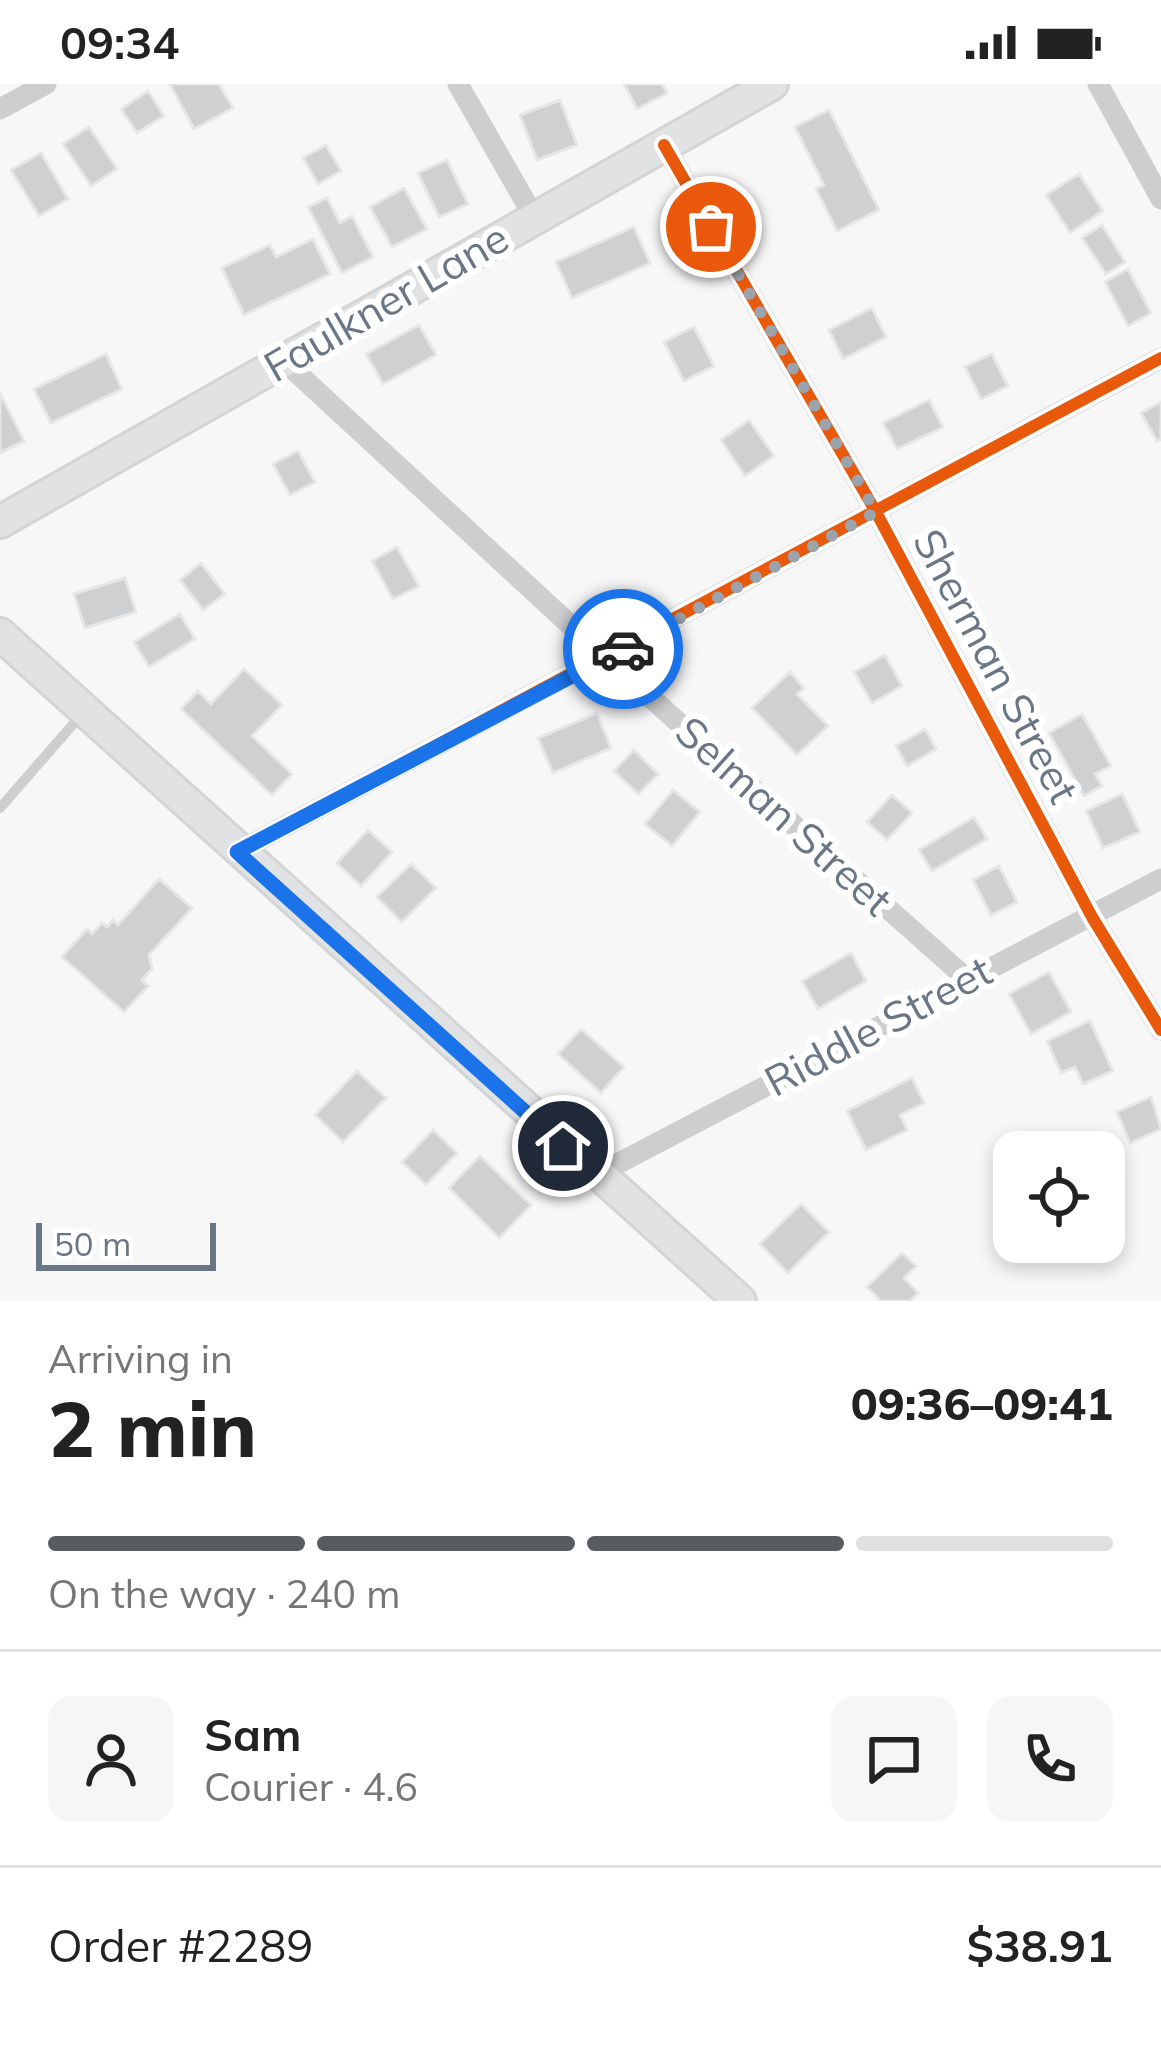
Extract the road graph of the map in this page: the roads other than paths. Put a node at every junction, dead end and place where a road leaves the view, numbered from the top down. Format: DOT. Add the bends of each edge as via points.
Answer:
graph roads {
  1 [pos="46,84"];
  2 [pos="458,84"];
  3 [pos="772,84"];
  4 [pos="1098,84"];
  5 [pos="0,109"];
  6 [pos="664,145"];
  7 [pos="1161,199"];
  8 [pos="533,218"];
  9 [pos="1161,358"];
  10 [pos="284,361"];
  11 [pos="876,512"];
  12 [pos="0,522"];
  13 [pos="0,634"];
  14 [pos="606,658"];
  15 [pos="85,712"];
  16 [pos="0,808"];
  17 [pos="237,852"];
  18 [pos="1161,879"];
  19 [pos="1092,916"];
  20 [pos="966,978"];
  21 [pos="1161,1030"];
  22 [pos="596,1175"];
  23 [pos="740,1301"];
  1 -- 5 [label="street"];
  2 -- 8 [label="street"];
  3 -- 6 [label="street, Faulkner Lane"];
  4 -- 7 [label="street"];
  6 -- 8 [label="street, Faulkner Lane"];
  6 -- 11 [label="street, Sherman Street"];
  8 -- 10 [label="street, Faulkner Lane"];
  9 -- 11 [label="street"];
  10 -- 12 [label="street, Faulkner Lane"];
  10 -- 14 [label="street, Selman Street"];
  11 -- 14 [label="street"];
  11 -- 19 [label="street, Sherman Street"];
  13 -- 15 [label="street"];
  14 -- 17 [label="street"];
  14 -- 20 [label="street, Selman Street"];
  15 -- 16 [label="lane"];
  15 -- 17 [label="street"];
  17 -- 22 [label="street"];
  18 -- 19 [label="street, Riddle Street"];
  19 -- 20 [label="street, Riddle Street"];
  19 -- 21 [label="street, Sherman Street"];
  20 -- 22 [label="street, Riddle Street"];
  22 -- 23 [label="street"];
}
